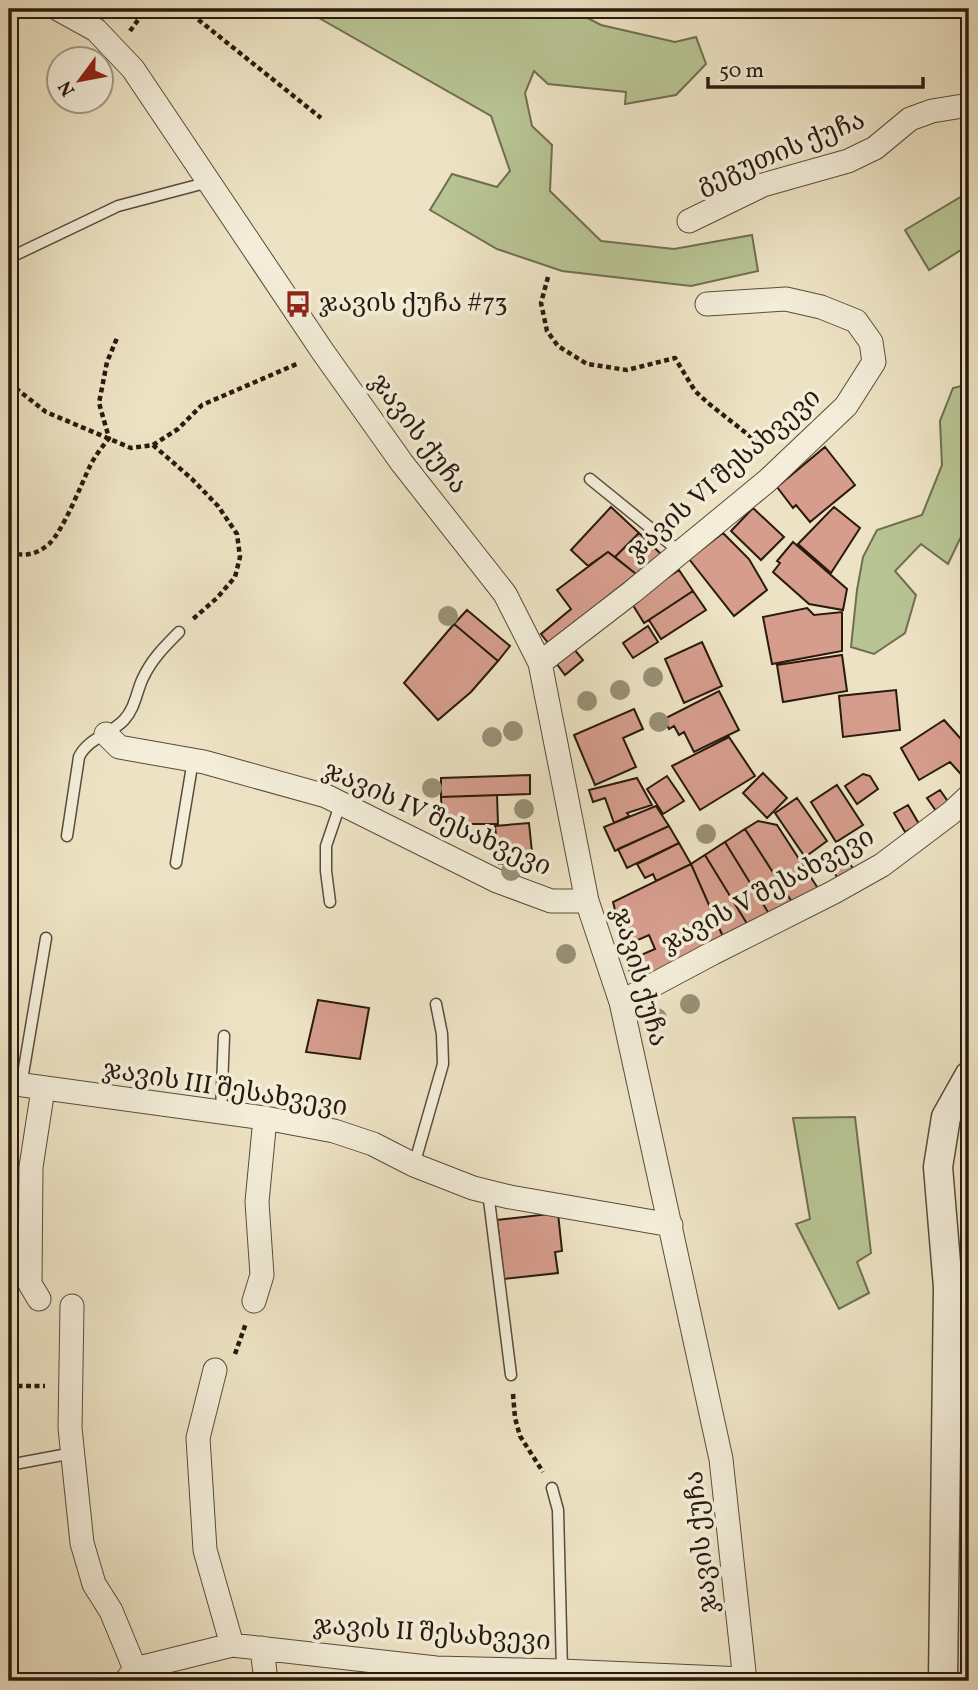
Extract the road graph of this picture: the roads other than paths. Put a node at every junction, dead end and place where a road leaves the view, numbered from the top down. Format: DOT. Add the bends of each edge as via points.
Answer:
graph roads {
  1 [pos="58,9"];
  2 [pos="969,105"];
  3 [pos="208,181"];
  4 [pos="690,221"];
  5 [pos="9,258"];
  6 [pos="707,304"];
  7 [pos="590,479"];
  8 [pos="680,552"];
  9 [pos="179,632"];
  10 [pos="540,663"];
  11 [pos="106,734"];
  12 [pos="193,760"];
  13 [pos="969,796"];
  14 [pos="341,802"];
  15 [pos="67,836"];
  16 [pos="176,863"];
  17 [pos="587,901"];
  18 [pos="330,902"];
  19 [pos="46,938"];
  20 [pos="621,1002"];
  21 [pos="436,1004"];
  22 [pos="224,1036"];
  23 [pos="969,1076"];
  24 [pos="24,1086"];
  25 [pos="221,1112"];
  26 [pos="265,1118"];
  27 [pos="414,1165"];
  28 [pos="488,1192"];
  29 [pos="671,1225"];
  30 [pos="39,1299"];
  31 [pos="254,1301"];
  32 [pos="72,1306"];
  33 [pos="215,1370"];
  34 [pos="511,1375"];
  35 [pos="73,1453"];
  36 [pos="9,1465"];
  37 [pos="552,1488"];
  38 [pos="232,1645"];
  39 [pos="262,1648"];
  40 [pos="562,1671"];
  41 [pos="437,1674"];
  42 [pos="130,1675"];
  43 [pos="630,1678"];
  44 [pos="745,1680"];
  45 [pos="266,1681"];
  46 [pos="943,1681"];
  1 -- 3 [label="street, ჯავის ქუჩა" via="96,30 133,69"];
  2 -- 4 [label="street, გეგუთის ქუჩა" via="910,119 875,149 763,185"];
  3 -- 5 [label="lane" via="118,206"];
  3 -- 10 [label="street, ჯავის ქუჩა" via="402,463 505,594"];
  6 -- 8 [label="street, ჯავის VI შესახვევი" via="786,299 821,307 856,321 871,342 874,362 846,406 767,481"];
  7 -- 8 [label="lane"];
  8 -- 10 [label="street, ჯავის VI შესახვევი"];
  9 -- 11 [label="lane" via="157,653 132,709"];
  10 -- 17 [label="street, ჯავის ქუჩა"];
  11 -- 12 [label="street, ჯავის IV შესახვევი" via="119,747"];
  11 -- 15 [label="lane" via="83,748 79,757"];
  12 -- 14 [label="street, ჯავის IV შესახვევი"];
  12 -- 16 [label="lane"];
  13 -- 20 [label="street, ჯავის V შესახვევი" via="882,865"];
  14 -- 17 [label="street, ჯავის IV შესახვევი" via="497,881 551,901"];
  14 -- 18 [label="lane" via="326,846"];
  17 -- 20 [label="street, ჯავის ქუჩა"];
  19 -- 24 [label="lane"];
  20 -- 29 [label="street, ჯავის ქუჩა"];
  21 -- 27 [label="lane" via="443,1064"];
  22 -- 25 [label="lane"];
  23 -- 46 [label="street" via="946,1117 939,1167 948,1287"];
  24 -- 25 [label="street, ჯავის III შესახვევი"];
  24 -- 30 [label="street" via="31,1167 30,1284"];
  25 -- 26 [label="street, ჯავის III შესახვევი"];
  26 -- 27 [label="street, ჯავის III შესახვევი" via="334,1130"];
  26 -- 31 [label="street" via="257,1202 262,1275"];
  27 -- 28 [label="street, ჯავის III შესახვევი"];
  28 -- 29 [label="street, ჯავის III შესახვევი"];
  28 -- 34 [label="lane"];
  29 -- 44 [label="street, ჯავის ქუჩა" via="721,1459"];
  32 -- 35 [label="street"];
  33 -- 38 [label="street" via="198,1438 205,1550"];
  35 -- 36 [label="lane"];
  35 -- 42 [label="street" via="82,1543 94,1584 111,1611"];
  37 -- 40 [label="lane" via="558,1510"];
  38 -- 39 [label="street, ჯავის II შესახვევი"];
  38 -- 42 [label="street, ჯავის II შესახვევი"];
  39 -- 41 [label="street, ჯავის II შესახვევი"];
  39 -- 45 [label="street"];
  40 -- 41 [label="street, ჯავის II შესახვევი"];
  40 -- 43 [label="street, ჯავის II შესახვევი"];
  43 -- 44 [label="street, ჯავის II შესახვევი"];
}
